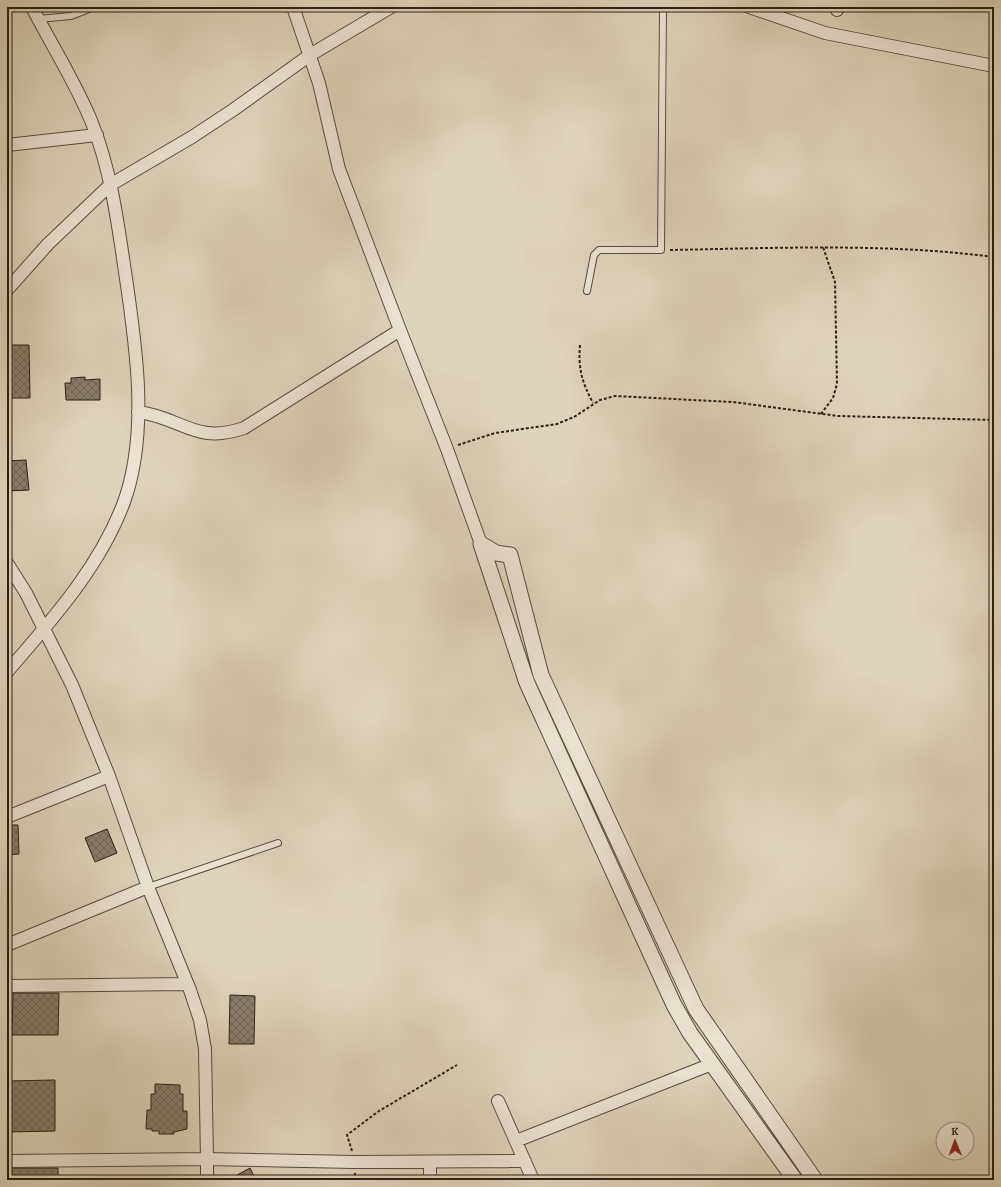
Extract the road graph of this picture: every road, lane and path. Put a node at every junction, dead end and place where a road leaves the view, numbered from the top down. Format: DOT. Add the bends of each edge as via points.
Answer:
graph roads {
  1 [pos="32,7"];
  2 [pos="94,7"];
  3 [pos="293,7"];
  4 [pos="391,7"];
  5 [pos="663,7"];
  6 [pos="749,7"];
  7 [pos="38,19"];
  8 [pos="310,55"];
  9 [pos="994,66"];
  10 [pos="96,136"];
  11 [pos="7,145"];
  12 [pos="110,186"];
  13 [pos="823,247"];
  14 [pos="661,250"];
  15 [pos="994,257"];
  16 [pos="7,290"];
  17 [pos="587,291"];
  18 [pos="400,330"];
  19 [pos="580,345"];
  20 [pos="593,403"];
  21 [pos="138,412"];
  22 [pos="821,414"];
  23 [pos="994,420"];
  24 [pos="447,449"];
  25 [pos="481,544"];
  26 [pos="7,563"];
  27 [pos="44,630"];
  28 [pos="7,672"];
  29 [pos="109,776"];
  30 [pos="7,817"];
  31 [pos="278,843"];
  32 [pos="148,886"];
  33 [pos="7,945"];
  34 [pos="187,984"];
  35 [pos="7,986"];
  36 [pos="712,1064"];
  37 [pos="457,1065"];
  38 [pos="498,1101"];
  39 [pos="347,1135"];
  40 [pos="516,1141"];
  41 [pos="206,1159"];
  42 [pos="7,1161"];
  43 [pos="525,1161"];
  44 [pos="430,1162"];
  45 [pos="207,1180"];
  46 [pos="430,1180"];
  47 [pos="532,1180"];
  48 [pos="795,1180"];
  49 [pos="815,1180"];
  1 -- 7 [label="street"];
  2 -- 7 [label="lane" via="71,16"];
  3 -- 8 [label="street"];
  4 -- 8 [label="street"];
  5 -- 14 [label="lane"];
  6 -- 9 [label="street" via="825,33"];
  7 -- 10 [label="street" via="84,104"];
  8 -- 12 [label="street" via="209,125"];
  8 -- 18 [label="street" via="339,169"];
  10 -- 11 [label="street"];
  10 -- 12 [label="street"];
  12 -- 16 [label="street" via="48,244"];
  12 -- 21 [label="street" via="134,332"];
  13 -- 14 [label="path"];
  13 -- 15 [label="path" via="905,249"];
  13 -- 22 [label="path" via="835,282 837,384 833,398"];
  14 -- 17 [label="lane" via="599,250 594,255"];
  18 -- 21 [label="street" via="236,431 220,434 198,432 157,416"];
  18 -- 24 [label="street"];
  19 -- 20 [label="path" via="579,363 583,384"];
  20 -- 22 [label="path" via="607,397 623,396 733,402"];
  20 -- 24 [label="path" via="574,417 557,424 495,433"];
  21 -- 27 [label="street" via="131,477 119,514 96,559"];
  22 -- 23 [label="path"];
  24 -- 25 [label="street"];
  25 -- 36 [label="street" via="527,683 674,1005"];
  25 -- 49 [label="street" via="496,553 510,555 541,675 696,1009"];
  26 -- 27 [label="street" via="26,593"];
  27 -- 28 [label="street"];
  27 -- 29 [label="street" via="72,685"];
  29 -- 30 [label="street"];
  29 -- 32 [label="street"];
  31 -- 32 [label="lane"];
  32 -- 33 [label="street"];
  32 -- 34 [label="street"];
  34 -- 35 [label="street"];
  34 -- 41 [label="street" via="200,1020 205,1049"];
  36 -- 40 [label="street"];
  36 -- 48 [label="street"];
  37 -- 39 [label="path" via="379,1111"];
  38 -- 40 [label="street"];
  40 -- 43 [label="street"];
  41 -- 42 [label="street"];
  41 -- 44 [label="street"];
  41 -- 45 [label="street"];
  43 -- 44 [label="street"];
  43 -- 47 [label="street"];
  44 -- 46 [label="street"];
}
